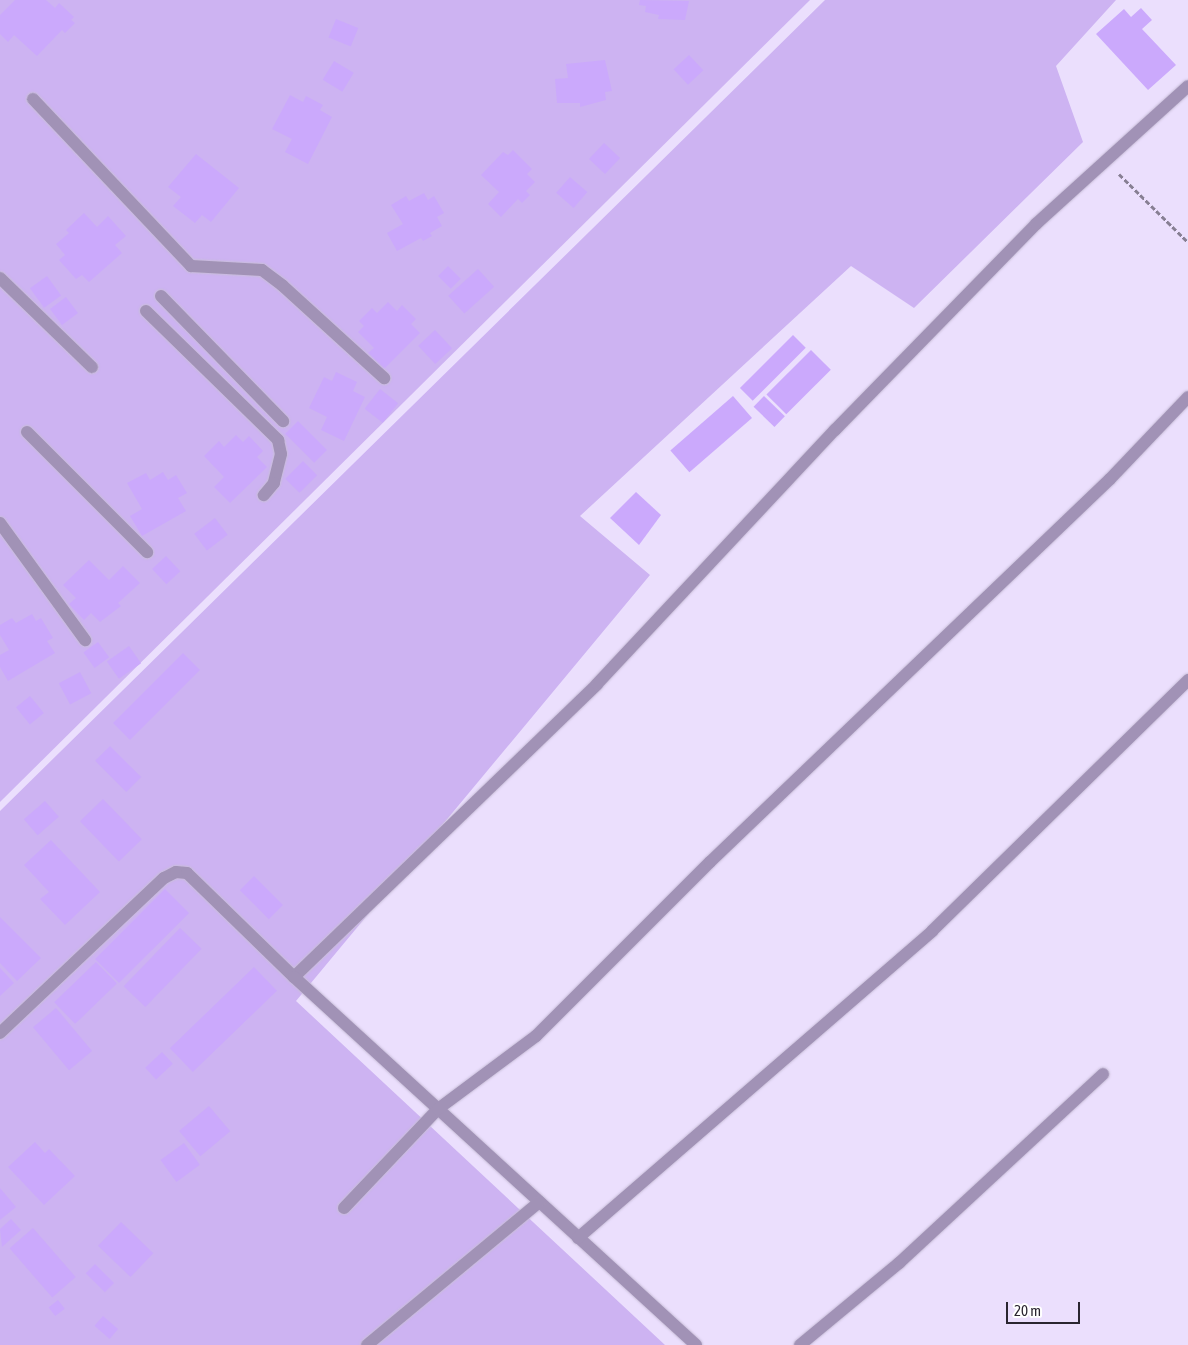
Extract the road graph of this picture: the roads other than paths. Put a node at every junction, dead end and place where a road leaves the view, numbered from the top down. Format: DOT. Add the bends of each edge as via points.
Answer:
graph roads {
  1 [pos="1188,86"];
  2 [pos="34,99"];
  3 [pos="0,278"];
  4 [pos="161,296"];
  5 [pos="146,311"];
  6 [pos="92,367"];
  7 [pos="384,378"];
  8 [pos="1188,397"];
  9 [pos="283,421"];
  10 [pos="27,432"];
  11 [pos="264,495"];
  12 [pos="0,523"];
  13 [pos="147,552"];
  14 [pos="85,640"];
  15 [pos="1188,680"];
  16 [pos="294,977"];
  17 [pos="0,1033"];
  18 [pos="1103,1074"];
  19 [pos="438,1109"];
  20 [pos="539,1202"];
  21 [pos="344,1208"];
  22 [pos="578,1238"];
  23 [pos="367,1345"];
  24 [pos="696,1345"];
  25 [pos="800,1345"];
  1 -- 16 [label="street" via="1036,224 834,430 597,684"];
  2 -- 7 [label="street" via="191,266 262,270"];
  3 -- 6 [label="street"];
  4 -- 9 [label="street"];
  5 -- 11 [label="street" via="278,440 281,454 274,483"];
  8 -- 19 [label="street" via="1110,479 710,862 543,1029"];
  10 -- 13 [label="street"];
  12 -- 14 [label="street"];
  15 -- 22 [label="street" via="932,931"];
  16 -- 17 [label="street" via="201,885 187,873 176,872 164,878"];
  16 -- 19 [label="street"];
  18 -- 25 [label="street" via="899,1263"];
  19 -- 20 [label="street"];
  19 -- 21 [label="street"];
  20 -- 22 [label="street"];
  20 -- 23 [label="street"];
  22 -- 24 [label="street"];
}
